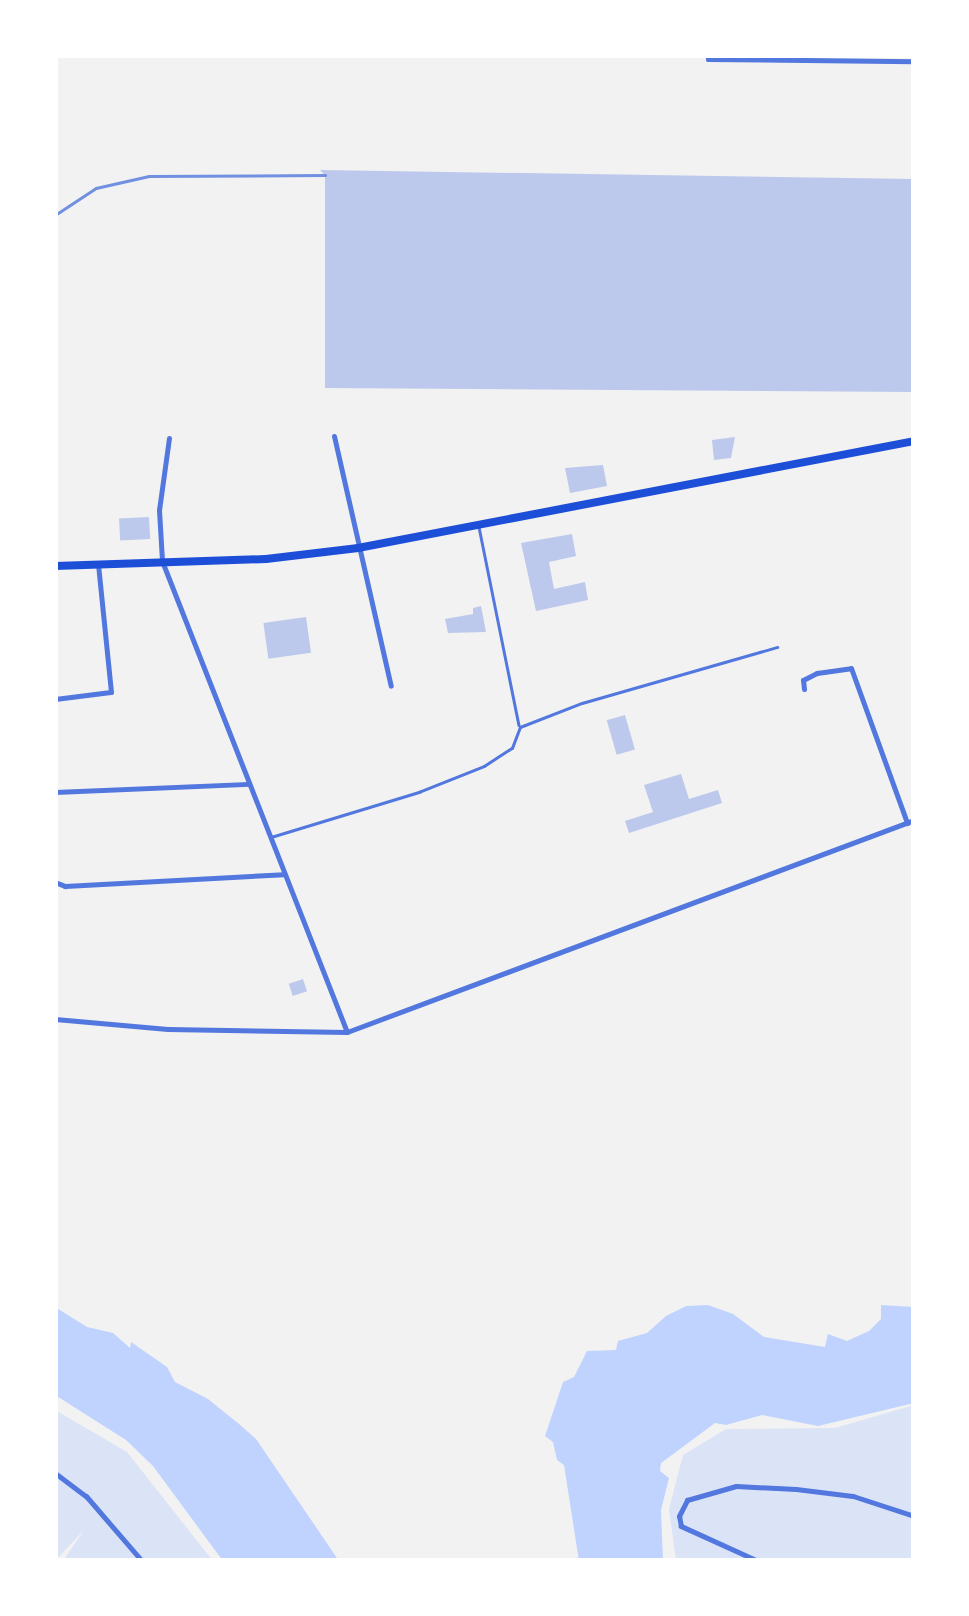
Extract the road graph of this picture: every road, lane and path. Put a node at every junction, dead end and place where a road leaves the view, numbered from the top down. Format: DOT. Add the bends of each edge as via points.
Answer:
graph roads {
  1 [pos="708,55"];
  2 [pos="792,57"];
  3 [pos="879,58"];
  4 [pos="914,61"];
  5 [pos="334,436"];
  6 [pos="169,438"];
  7 [pos="914,441"];
  8 [pos="479,526"];
  9 [pos="358,548"];
  10 [pos="162,561"];
  11 [pos="98,565"];
  12 [pos="55,566"];
  13 [pos="777,647"];
  14 [pos="392,686"];
  15 [pos="804,689"];
  16 [pos="55,699"];
  17 [pos="520,727"];
  18 [pos="248,784"];
  19 [pos="55,792"];
  20 [pos="911,822"];
  21 [pos="269,838"];
  22 [pos="284,874"];
  23 [pos="55,882"];
  24 [pos="55,1019"];
  25 [pos="346,1032"];
  26 [pos="55,1473"];
  27 [pos="914,1516"];
  28 [pos="142,1561"];
  29 [pos="758,1561"];
  1 -- 2 [label="street"];
  2 -- 3 [label="street"];
  3 -- 4 [label="street"];
  5 -- 9 [label="street"];
  6 -- 10 [label="street" via="159,510"];
  7 -- 8 [label="main road"];
  8 -- 9 [label="main road"];
  8 -- 17 [label="lane"];
  9 -- 10 [label="main road"];
  9 -- 14 [label="street"];
  10 -- 11 [label="main road"];
  10 -- 18 [label="street"];
  11 -- 12 [label="main road"];
  11 -- 16 [label="street" via="112,692"];
  13 -- 17 [label="lane" via="582,702"];
  15 -- 20 [label="street" via="803,680 852,668"];
  17 -- 21 [label="lane" via="512,748 484,766"];
  18 -- 19 [label="street"];
  18 -- 21 [label="street"];
  20 -- 25 [label="street"];
  21 -- 22 [label="street"];
  22 -- 23 [label="street"];
  22 -- 25 [label="street"];
  24 -- 25 [label="street"];
  26 -- 28 [label="street" via="86,1496"];
  27 -- 29 [label="street" via="853,1496 796,1489 736,1486 687,1500 681,1526"];
}
